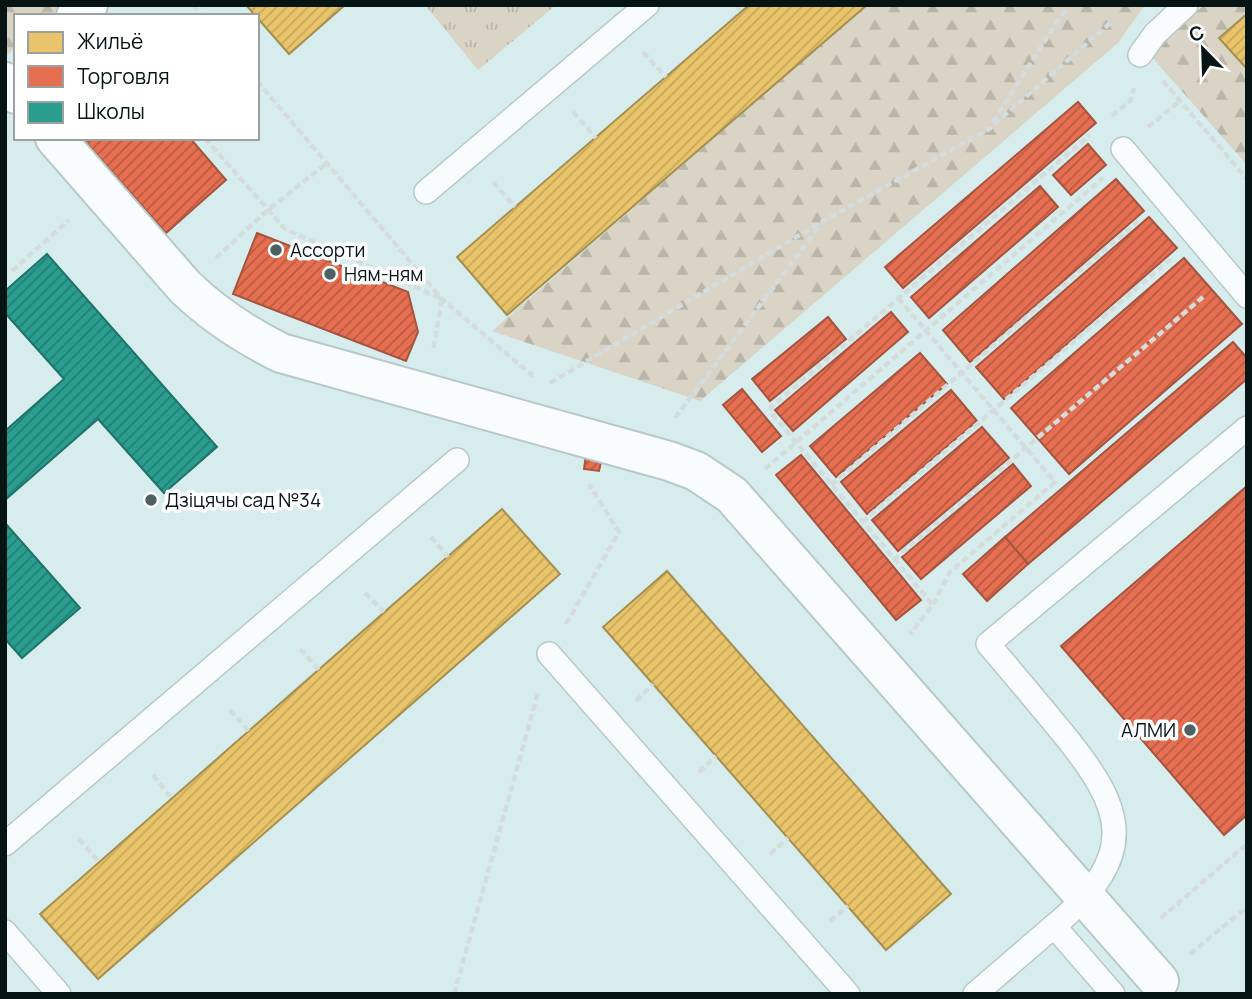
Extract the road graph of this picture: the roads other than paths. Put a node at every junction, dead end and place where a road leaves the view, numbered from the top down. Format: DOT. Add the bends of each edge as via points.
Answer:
graph roads {
  1 [pos="647,5"];
  2 [pos="1186,5"];
  3 [pos="1140,55"];
  4 [pos="57,140"];
  5 [pos="1124,149"];
  6 [pos="426,192"];
  7 [pos="1247,296"];
  8 [pos="1247,428"];
  9 [pos="457,460"];
  10 [pos="549,653"];
  11 [pos="5,844"];
  12 [pos="1086,899"];
  13 [pos="1054,926"];
  14 [pos="5,932"];
  15 [pos="1159,981"];
  16 [pos="59,994"];
  17 [pos="848,994"];
  18 [pos="975,994"];
  19 [pos="1113,994"];
  1 -- 6 [label="lane"];
  2 -- 3 [label="lane"];
  4 -- 12 [label="street" via="184,287 231,326 281,353 696,471 732,495"];
  5 -- 7 [label="lane"];
  8 -- 12 [label="lane" via="988,644 1090,766 1110,803 1114,822 1108,861"];
  9 -- 11 [label="lane"];
  10 -- 17 [label="lane"];
  12 -- 13 [label="lane"];
  12 -- 15 [label="street"];
  13 -- 18 [label="lane"];
  13 -- 19 [label="lane"];
  14 -- 16 [label="lane"];
}
